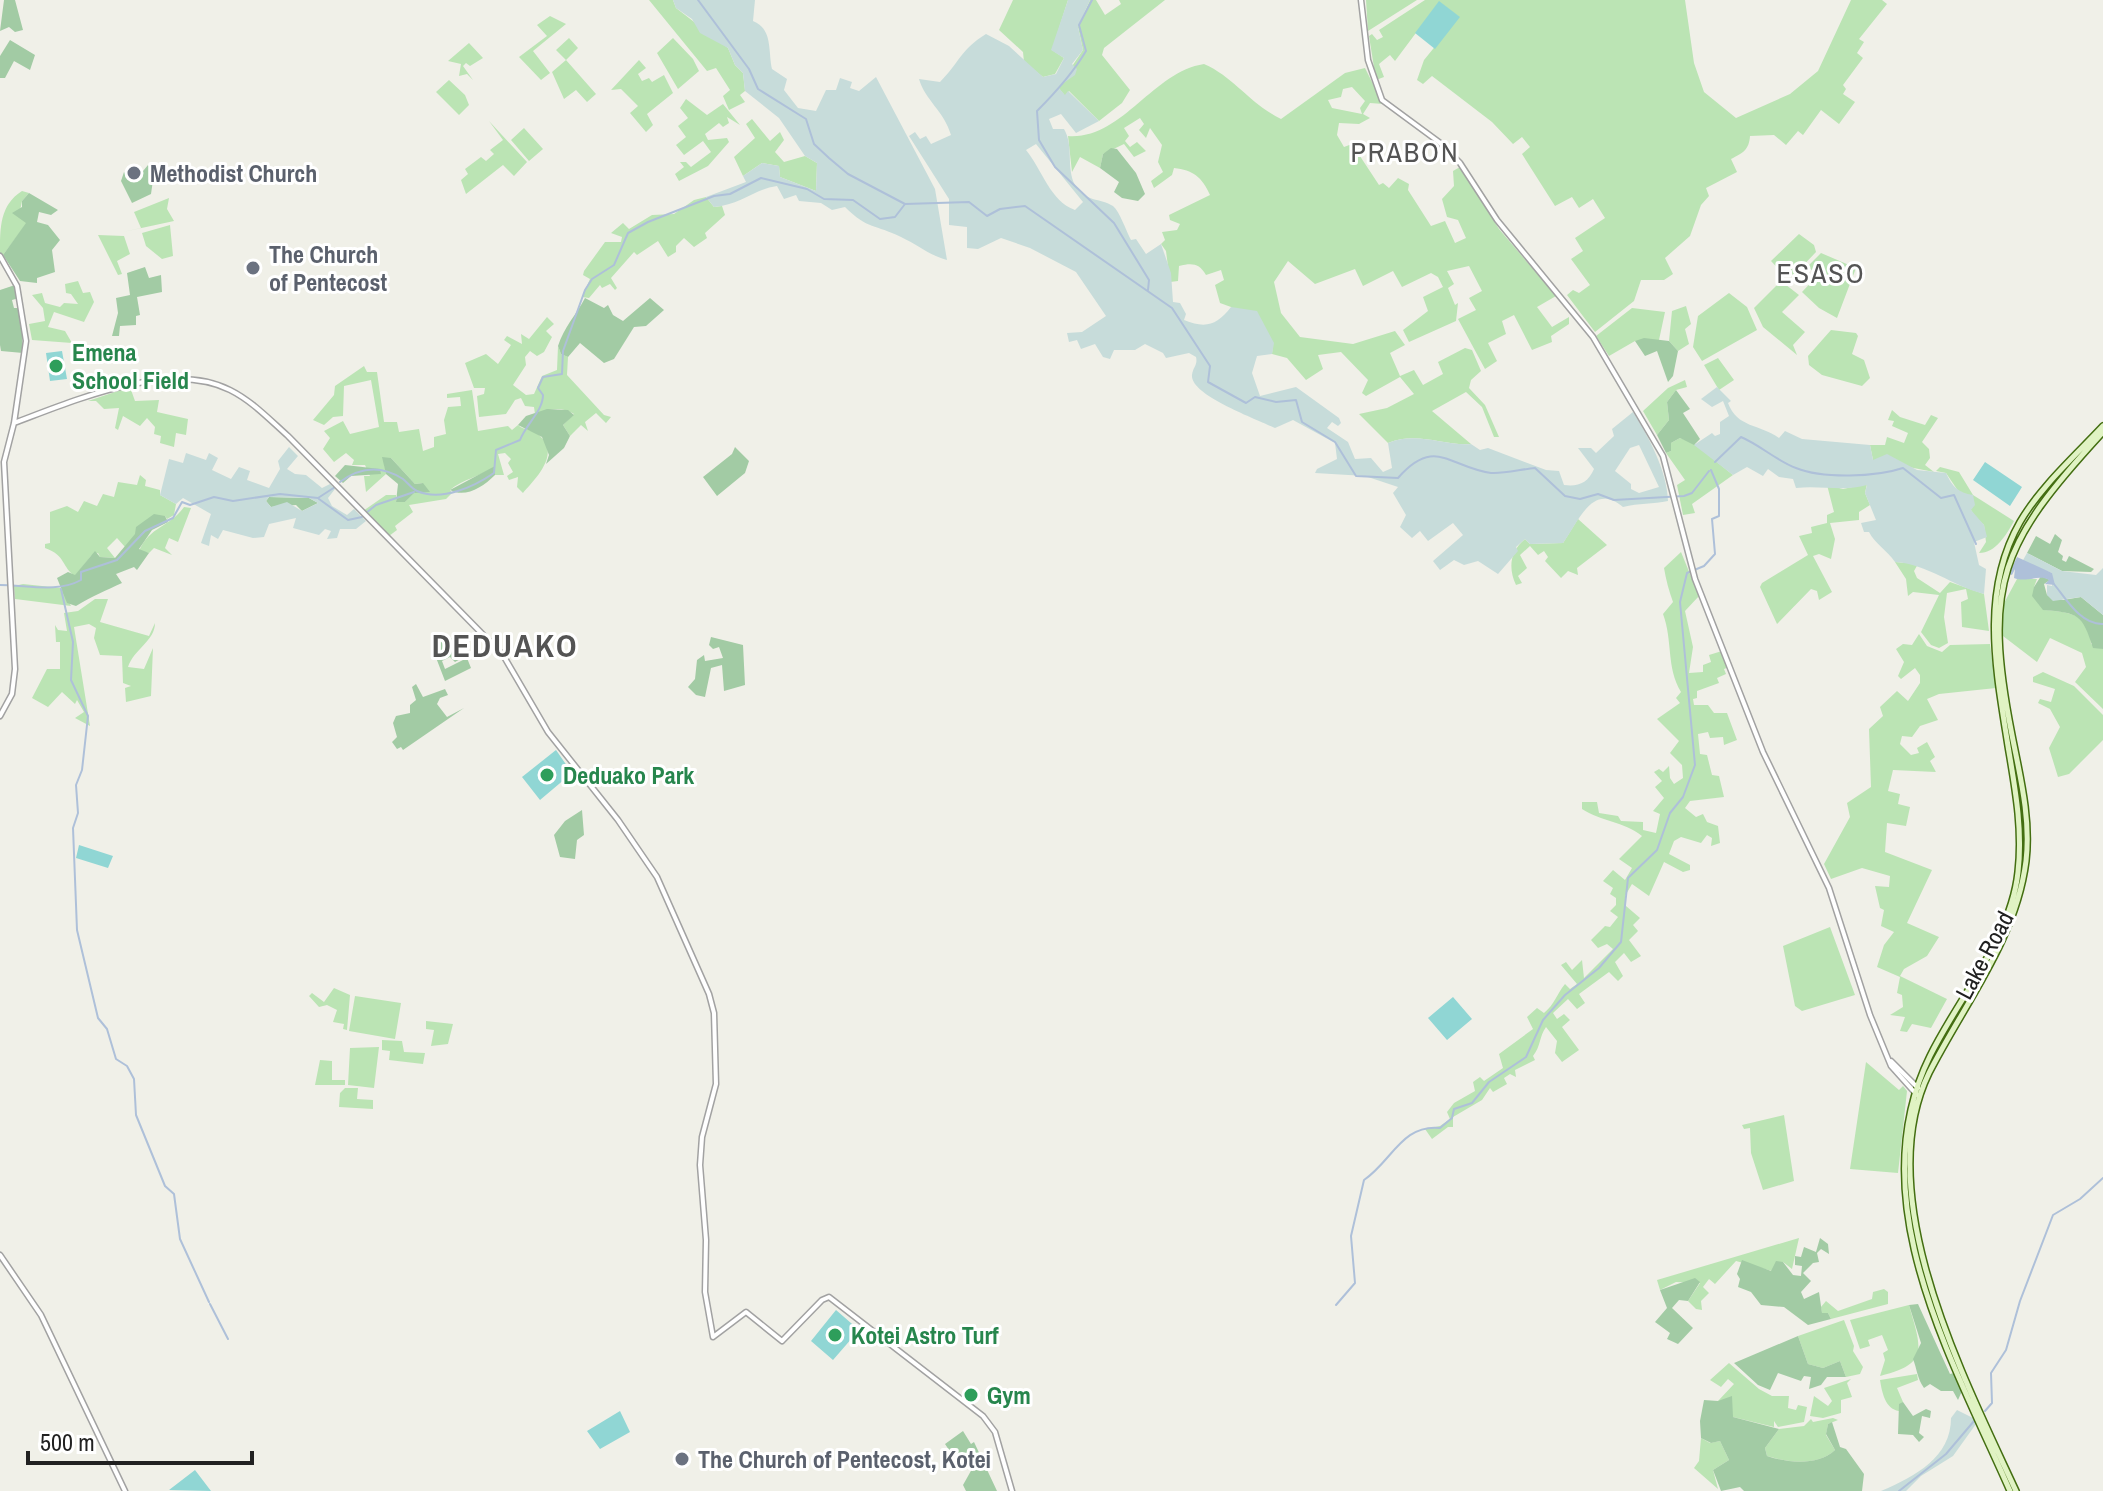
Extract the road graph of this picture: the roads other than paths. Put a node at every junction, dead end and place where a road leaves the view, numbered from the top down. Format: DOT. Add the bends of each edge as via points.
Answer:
graph roads {
  1 [pos="1361,0"];
  2 [pos="0,256"];
  3 [pos="14,423"];
  4 [pos="2103,429"];
  5 [pos="0,716"];
  6 [pos="1917,1091"];
  7 [pos="0,1255"];
  8 [pos="125,1491"];
  9 [pos="1012,1491"];
  10 [pos="2010,1491"];
  11 [pos="2016,1491"];
  1 -- 6 [label="street" via="1368,60 1379,95 1455,157 1497,220 1582,322 1663,456 1695,579 1763,752 1829,888 1889,1059"];
  2 -- 3 [label="street" via="17,286 25,324"];
  3 -- 5 [label="street" via="4,462 14,682"];
  3 -- 9 [label="street" via="133,384 167,379 225,387 251,403 503,655 548,732 640,850 686,938 714,1013 716,1084 700,1149 704,1284 713,1337 746,1312 782,1341 829,1297 983,1416 995,1432"];
  4 -- 6 [label="main road, Lake Road" via="2021,520 1994,599 1994,640 2020,827 2018,876 2000,930"];
  6 -- 10 [label="main road, Lake Road" via="1905,1153 1916,1258 1929,1302"];
  6 -- 11 [label="main road, Lake Road" via="1911,1185 1923,1265"];
  7 -- 8 [label="street" via="41,1315"];
}
